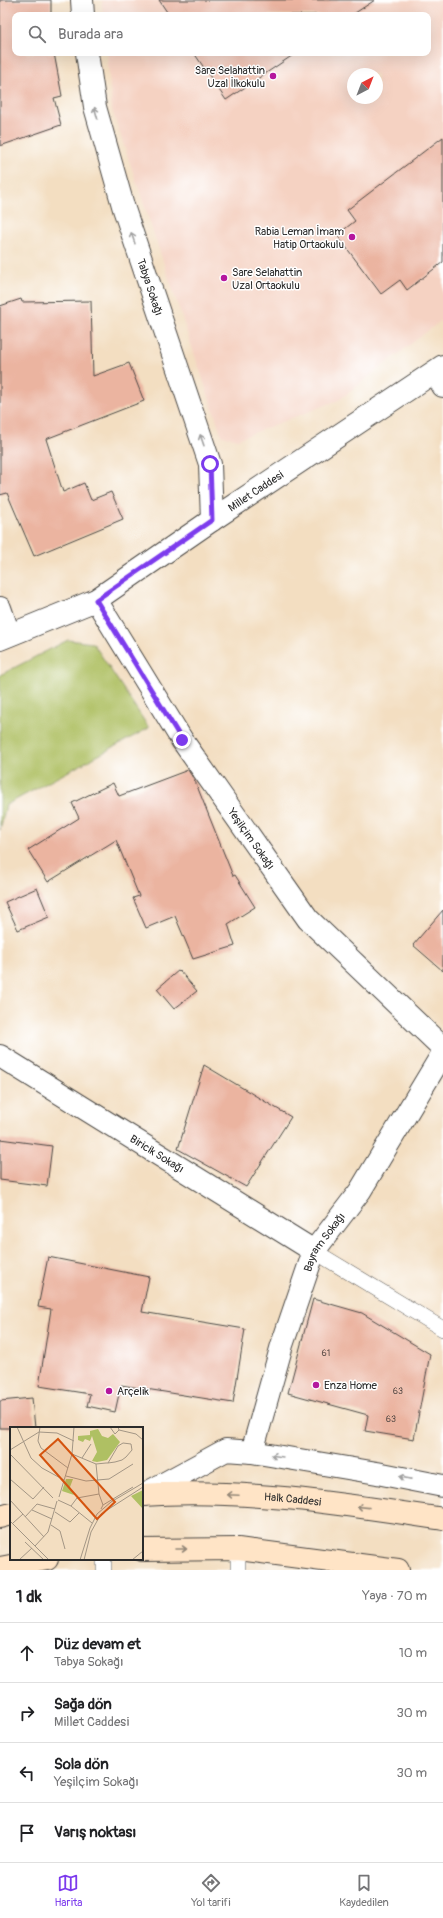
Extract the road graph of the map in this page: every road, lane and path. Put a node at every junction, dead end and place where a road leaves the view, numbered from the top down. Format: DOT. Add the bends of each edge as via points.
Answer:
graph roads {
  1 [pos="82,0"];
  2 [pos="83,12"];
  3 [pos="86,56"];
  4 [pos="440,374"];
  5 [pos="212,520"];
  6 [pos="96,600"];
  7 [pos="0,608"];
  8 [pos="4,637"];
  9 [pos="443,1048"];
  10 [pos="443,1053"];
  11 [pos="0,1056"];
  12 [pos="314,1251"];
  13 [pos="443,1329"];
  14 [pos="252,1452"];
  15 [pos="443,1486"];
  16 [pos="143,1494"];
  17 [pos="143,1495"];
  18 [pos="10,1514"];
  19 [pos="0,1517"];
  20 [pos="443,1519"];
  21 [pos="143,1550"];
  22 [pos="42,1560"];
  23 [pos="238,1560"];
  24 [pos="0,1568"];
  25 [pos="398,1570"];
  1 -- 2 [label="street"];
  5 -- 3 [label="street, Tabya Sokağı, one-way" via="210,464 124,209 95,107"];
  4 -- 5 [label="street, Millet Caddesi"];
  5 -- 6 [label="street, Millet Caddesi"];
  6 -- 8 [label="street, Millet Caddesi"];
  6 -- 9 [label="street, Yeşilçim Sokağı" via="182,740 308,919"];
  7 -- 8 [label="street"];
  10 -- 12 [label="street, Bayram Sokağı" via="360,1191"];
  11 -- 12 [label="street, Biricik Sokağı"];
  12 -- 13 [label="lane"];
  12 -- 14 [label="street, Bayram Sokağı" via="282,1345"];
  15 -- 14 [label="street, one-way"];
  14 -- 16 [label="street" via="226,1450"];
  20 -- 17 [label="main road, Halk Caddesi, one-way" via="265,1496 190,1492"];
  18 -- 19 [label="main road"];
  21 -- 23 [label="main road, one-way"];
  22 -- 24 [label="main road"];
  23 -- 25 [label="main road"];
}
